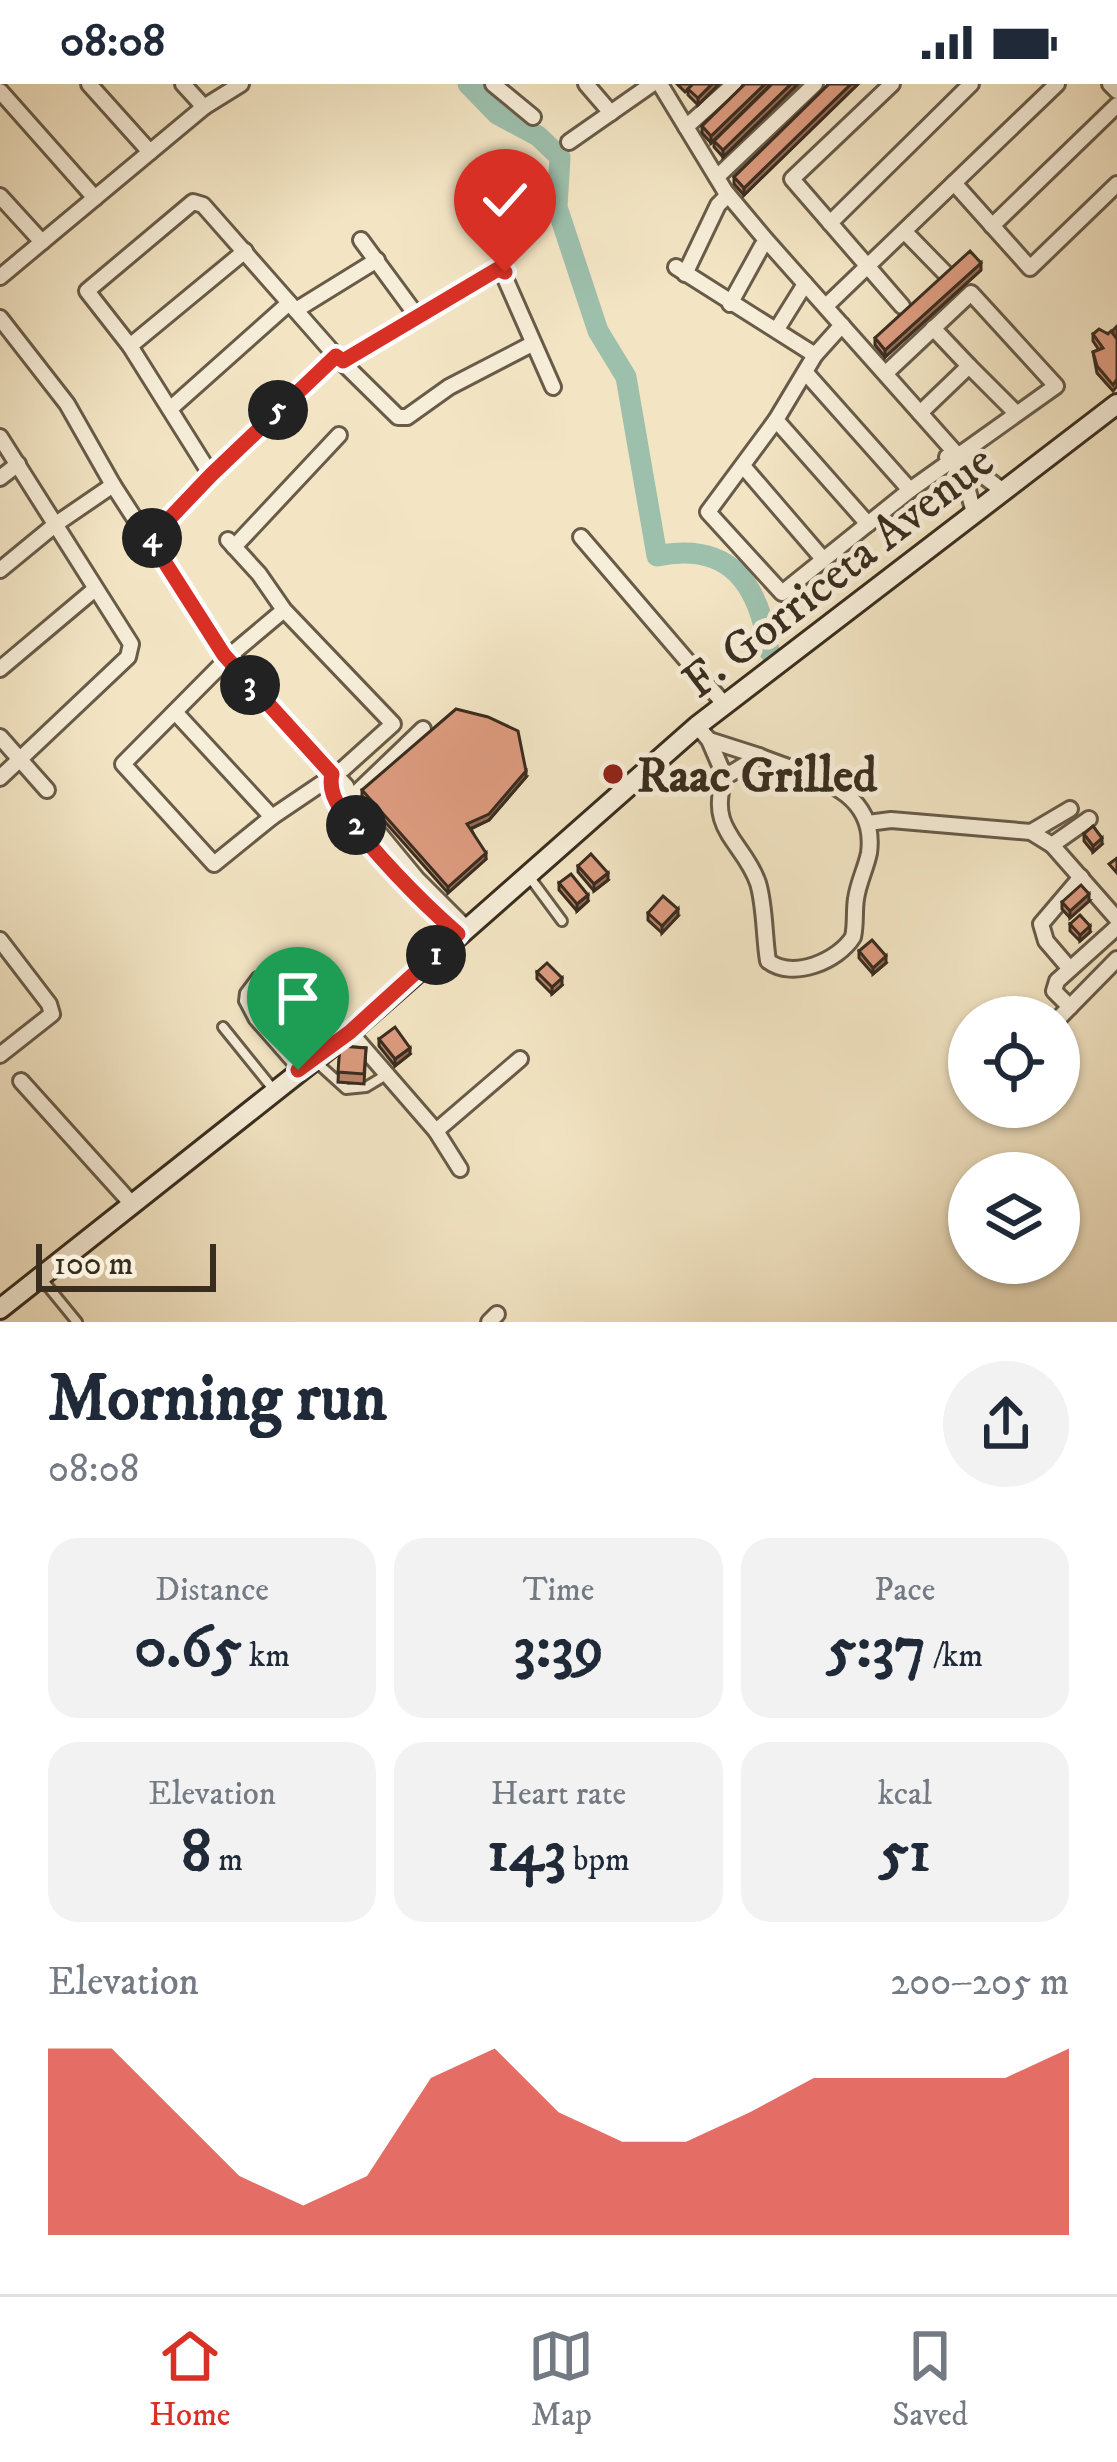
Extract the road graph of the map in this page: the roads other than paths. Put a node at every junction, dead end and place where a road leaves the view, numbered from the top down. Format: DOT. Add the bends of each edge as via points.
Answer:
graph roads {
  1 [pos="88,84"];
  2 [pos="183,84"];
  3 [pos="241,84"];
  4 [pos="493,84"];
  5 [pos="586,84"];
  6 [pos="656,84"];
  7 [pos="734,84"];
  8 [pos="815,84"];
  9 [pos="892,84"];
  10 [pos="971,84"];
  11 [pos="1058,84"];
  12 [pos="1110,84"];
  13 [pos="0,92"];
  14 [pos="1117,92"];
  15 [pos="1117,105"];
  16 [pos="205,107"];
  17 [pos="611,112"];
  18 [pos="533,117"];
  19 [pos="686,127"];
  20 [pos="569,142"];
  21 [pos="150,152"];
  22 [pos="954,183"];
  23 [pos="1117,184"];
  24 [pos="724,190"];
  25 [pos="0,196"];
  26 [pos="95,198"];
  27 [pos="830,223"];
  28 [pos="992,226"];
  29 [pos="905,232"];
  30 [pos="361,240"];
  31 [pos="42,242"];
  32 [pos="761,246"];
  33 [pos="245,251"];
  34 [pos="377,260"];
  35 [pos="868,269"];
  36 [pos="946,274"];
  37 [pos="0,277"];
  38 [pos="803,287"];
  39 [pos="730,304"];
  40 [pos="826,306"];
  41 [pos="293,307"];
  42 [pos="902,307"];
  43 [pos="417,316"];
  44 [pos="0,318"];
  45 [pos="840,328"];
  46 [pos="933,328"];
  47 [pos="777,329"];
  48 [pos="532,344"];
  49 [pos="130,346"];
  50 [pos="815,355"];
  51 [pos="339,358"];
  52 [pos="969,366"];
  53 [pos="806,373"];
  54 [pos="886,373"];
  55 [pos="554,387"];
  56 [pos="1117,404"];
  57 [pos="170,409"];
  58 [pos="1015,412"];
  59 [pos="920,413"];
  60 [pos="776,420"];
  61 [pos="339,435"];
  62 [pos="0,437"];
  63 [pos="956,461"];
  64 [pos="18,464"];
  65 [pos="743,466"];
  66 [pos="211,475"];
  67 [pos="0,478"];
  68 [pos="113,485"];
  69 [pos="910,490"];
  70 [pos="1003,490"];
  71 [pos="974,513"];
  72 [pos="56,524"];
  73 [pos="868,524"];
  74 [pos="581,537"];
  75 [pos="150,539"];
  76 [pos="823,559"];
  77 [pos="0,570"];
  78 [pos="95,589"];
  79 [pos="284,610"];
  80 [pos="227,658"];
  81 [pos="0,669"];
  82 [pos="725,705"];
  83 [pos="175,712"];
  84 [pos="423,729"];
  85 [pos="703,733"];
  86 [pos="0,737"];
  87 [pos="759,756"];
  88 [pos="19,759"];
  89 [pos="332,774"];
  90 [pos="725,777"];
  91 [pos="0,778"];
  92 [pos="47,790"];
  93 [pos="349,800"];
  94 [pos="1070,808"];
  95 [pos="272,818"];
  96 [pos="1089,819"];
  97 [pos="868,823"];
  98 [pos="1031,832"];
  99 [pos="1052,845"];
  100 [pos="527,874"];
  101 [pos="1081,877"];
  102 [pos="562,921"];
  103 [pos="1117,923"];
  104 [pos="462,931"];
  105 [pos="0,940"];
  106 [pos="1117,959"];
  107 [pos="6,960"];
  108 [pos="1070,969"];
  109 [pos="257,977"];
  110 [pos="1058,996"];
  111 [pos="1080,996"];
  112 [pos="223,1027"];
  113 [pos="350,1032"];
  114 [pos="0,1055"];
  115 [pos="520,1059"];
  116 [pos="306,1065"];
  117 [pos="387,1074"];
  118 [pos="21,1081"];
  119 [pos="274,1090"];
  120 [pos="436,1132"];
  121 [pos="460,1169"];
  122 [pos="132,1204"];
  123 [pos="40,1277"];
  124 [pos="0,1309"];
  125 [pos="77,1322"];
  1 -- 21 [label="street"];
  2 -- 16 [label="street"];
  3 -- 16 [label="street"];
  4 -- 18 [label="street"];
  5 -- 17 [label="street"];
  6 -- 17 [label="street"];
  6 -- 19 [label="street"];
  7 -- 19 [label="street"];
  8 -- 24 [label="street"];
  9 -- 27 [label="street" via="792,179"];
  10 -- 27 [label="street"];
  11 -- 22 [label="street"];
  12 -- 14 [label="street"];
  13 -- 26 [label="street"];
  15 -- 28 [label="street"];
  16 -- 21 [label="street"];
  17 -- 20 [label="street"];
  19 -- 24 [label="street"];
  21 -- 26 [label="street"];
  22 -- 28 [label="street"];
  22 -- 29 [label="street"];
  23 -- 28 [label="street" via="1030,268"];
  24 -- 32 [label="street"];
  24 -- 38 [label="street"];
  24 -- 39 [label="street" via="680,271"];
  25 -- 31 [label="street"];
  26 -- 31 [label="street"];
  27 -- 35 [label="street"];
  29 -- 35 [label="street"];
  29 -- 36 [label="street"];
  30 -- 34 [label="street"];
  31 -- 37 [label="street"];
  32 -- 38 [label="street"];
  32 -- 39 [label="street"];
  33 -- 41 [label="street"];
  33 -- 49 [label="street"];
  33 -- 49 [label="street" via="196,201 87,292"];
  34 -- 41 [label="street"];
  34 -- 43 [label="street"];
  35 -- 40 [label="street"];
  35 -- 42 [label="street"];
  38 -- 40 [label="street"];
  38 -- 45 [label="street"];
  38 -- 47 [label="street"];
  39 -- 47 [label="street"];
  40 -- 45 [label="street"];
  41 -- 51 [label="street"];
  41 -- 57 [label="street"];
  43 -- 48 [label="street" via="501,269"];
  43 -- 51 [label="street"];
  44 -- 68 [label="street" via="67,404"];
  45 -- 50 [label="street"];
  45 -- 54 [label="street"];
  45 -- 63 [label="street"];
  46 -- 52 [label="street"];
  46 -- 54 [label="street"];
  46 -- 58 [label="street" via="974,295 1056,385"];
  47 -- 50 [label="street"];
  48 -- 51 [label="street" via="401,418"];
  48 -- 55 [label="street"];
  49 -- 57 [label="street"];
  50 -- 53 [label="street"];
  51 -- 66 [label="street"];
  52 -- 58 [label="street"];
  52 -- 59 [label="street"];
  53 -- 60 [label="street"];
  53 -- 69 [label="street"];
  54 -- 59 [label="street"];
  56 -- 70 [label="main road, F. Gorriceta Avenue"];
  57 -- 66 [label="street"];
  58 -- 63 [label="street"];
  59 -- 63 [label="street"];
  60 -- 65 [label="street"];
  60 -- 73 [label="street"];
  61 -- 79 [label="street" via="231,544"];
  62 -- 64 [label="street"];
  63 -- 69 [label="street"];
  63 -- 70 [label="street"];
  63 -- 71 [label="street"];
  64 -- 67 [label="street"];
  64 -- 72 [label="street"];
  65 -- 76 [label="street"];
  65 -- 76 [label="street" via="708,512 782,592"];
  66 -- 75 [label="street"];
  68 -- 72 [label="street"];
  68 -- 75 [label="street"];
  69 -- 73 [label="street"];
  70 -- 71 [label="main road, F. Gorriceta Avenue"];
  71 -- 82 [label="main road, F. Gorriceta Avenue"];
  72 -- 77 [label="street"];
  72 -- 78 [label="street"];
  73 -- 76 [label="street"];
  74 -- 82 [label="street"];
  75 -- 80 [label="street"];
  78 -- 81 [label="street"];
  78 -- 88 [label="street" via="130,641 128,657"];
  79 -- 80 [label="street"];
  79 -- 89 [label="street" via="393,724"];
  80 -- 83 [label="street"];
  80 -- 89 [label="street"];
  82 -- 85 [label="main road, F. Gorriceta Avenue"];
  83 -- 95 [label="street"];
  83 -- 95 [label="street" via="123,764 214,864"];
  84 -- 93 [label="street"];
  85 -- 87 [label="street"];
  85 -- 90 [label="street"];
  85 -- 100 [label="main road, F. Gorriceta Avenue"];
  86 -- 88 [label="street"];
  87 -- 90 [label="street"];
  87 -- 97 [label="street" via="839,788"];
  88 -- 91 [label="street"];
  88 -- 92 [label="street"];
  89 -- 93 [label="street" via="329,786"];
  89 -- 95 [label="street"];
  90 -- 97 [label="street" via="725,832 756,878 768,961 776,967 833,957 854,937"];
  93 -- 104 [label="street"];
  94 -- 98 [label="street"];
  96 -- 99 [label="street"];
  97 -- 98 [label="street"];
  98 -- 99 [label="street"];
  99 -- 101 [label="street"];
  100 -- 102 [label="lane"];
  100 -- 104 [label="main road, F. Gorriceta Avenue"];
  101 -- 103 [label="street"];
  101 -- 108 [label="street" via="1041,924"];
  103 -- 108 [label="street"];
  104 -- 113 [label="main road, F. Gorriceta Avenue"];
  105 -- 107 [label="street"];
  106 -- 111 [label="street"];
  107 -- 114 [label="street" via="52,1014"];
  108 -- 110 [label="street" via="1054,986"];
  109 -- 116 [label="lane" via="245,993 248,1011"];
  112 -- 119 [label="lane"];
  113 -- 116 [label="main road, F. Gorriceta Avenue"];
  113 -- 117 [label="street"];
  115 -- 120 [label="street"];
  116 -- 117 [label="lane" via="346,1089"];
  116 -- 119 [label="main road, F. Gorriceta Avenue"];
  117 -- 120 [label="street"];
  118 -- 122 [label="street"];
  119 -- 122 [label="main road, F. Gorriceta Avenue"];
  120 -- 121 [label="street"];
  122 -- 123 [label="main road, F. Gorriceta Avenue"];
  123 -- 124 [label="main road, F. Gorriceta Avenue"];
  123 -- 125 [label="lane"];
}
